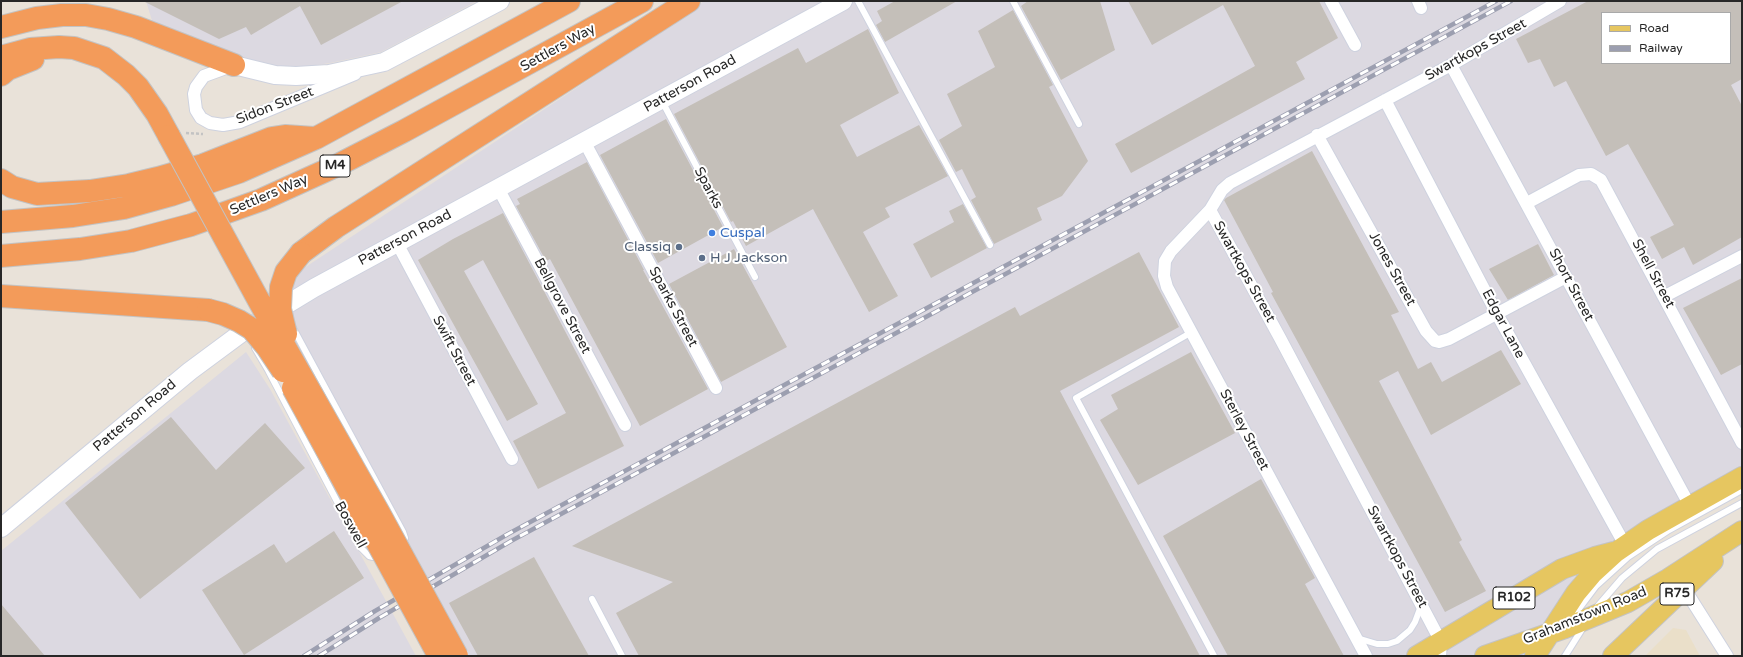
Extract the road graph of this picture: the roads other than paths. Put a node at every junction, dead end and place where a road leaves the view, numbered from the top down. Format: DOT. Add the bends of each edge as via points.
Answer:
graph roads {
  1 [pos="500,1"];
  2 [pos="569,1"];
  3 [pos="642,1"];
  4 [pos="689,1"];
  5 [pos="844,1"];
  6 [pos="858,1"];
  7 [pos="1013,1"];
  8 [pos="1331,1"];
  9 [pos="1560,1"];
  10 [pos="1,27"];
  11 [pos="1355,46"];
  12 [pos="1,56"];
  13 [pos="384,62"];
  14 [pos="234,65"];
  15 [pos="1451,65"];
  16 [pos="1,75"];
  17 [pos="661,100"];
  18 [pos="1385,100"];
  19 [pos="1079,124"];
  20 [pos="1317,135"];
  21 [pos="172,136"];
  22 [pos="316,138"];
  23 [pos="584,141"];
  24 [pos="1,180"];
  25 [pos="498,188"];
  26 [pos="1527,203"];
  27 [pos="1210,210"];
  28 [pos="1,222"];
  29 [pos="397,243"];
  30 [pos="990,245"];
  31 [pos="1,256"];
  32 [pos="1742,256"];
  33 [pos="755,277"];
  34 [pos="1566,277"];
  35 [pos="1,296"];
  36 [pos="1665,296"];
  37 [pos="282,308"];
  38 [pos="1497,314"];
  39 [pos="1192,332"];
  40 [pos="248,337"];
  41 [pos="284,371"];
  42 [pos="716,388"];
  43 [pos="319,404"];
  44 [pos="625,425"];
  45 [pos="1742,443"];
  46 [pos="512,459"];
  47 [pos="1742,476"];
  48 [pos="1742,490"];
  49 [pos="1742,503"];
  50 [pos="1690,506"];
  51 [pos="1,528"];
  52 [pos="1742,532"];
  53 [pos="1620,548"];
  54 [pos="1684,588"];
  55 [pos="592,599"];
  56 [pos="1422,604"];
  57 [pos="1589,617"];
  58 [pos="1557,633"];
  59 [pos="1355,637"];
  60 [pos="458,649"];
  61 [pos="1441,649"];
  62 [pos="430,656"];
  63 [pos="439,656"];
  64 [pos="622,656"];
  65 [pos="1214,656"];
  66 [pos="1366,656"];
  67 [pos="1417,656"];
  68 [pos="1486,656"];
  69 [pos="1535,656"];
  70 [pos="1565,656"];
  71 [pos="1613,656"];
  72 [pos="1727,656"];
  1 -- 13 [label="street, Sidon Street"];
  2 -- 22 [label="highway, M4"];
  3 -- 31 [label="highway, Settlers Way / M4" via="404,131 261,200 190,225 131,241 80,249"];
  4 -- 43 [label="highway, bridge" via="336,227 301,253 282,280 280,309 289,342"];
  5 -- 17 [label="street, Patterson Road"];
  6 -- 30 [label="lane"];
  7 -- 19 [label="lane"];
  8 -- 11 [label="street"];
  9 -- 15 [label="street, Swartkops Street"];
  10 -- 14 [label="highway" via="37,18 86,15 136,27"];
  12 -- 21 [label="highway" via="58,46 74,48 104,58 138,87"];
  13 -- 14 [label="street, Sidon Street" via="330,74 296,76 274,75"];
  13 -- 14 [label="street, Sidon Street" via="240,122 223,125 210,123 201,118 196,110 196,87 204,76"];
  15 -- 18 [label="street, Swartkops Street"];
  15 -- 26 [label="street, Short Street"];
  16 -- 21 [label="highway" via="23,62 47,56 61,55 88,61 102,67 124,86"];
  17 -- 23 [label="street, Patterson Road"];
  17 -- 33 [label="lane, Sparks"];
  18 -- 20 [label="street, Swartkops Street"];
  18 -- 38 [label="street, Edgar Lane"];
  20 -- 27 [label="street, Swartkops Street" via="1230,183 1222,190"];
  20 -- 38 [label="street, Jones Street" via="1431,338 1444,342"];
  21 -- 41 [label="highway, bridge"];
  21 -- 43 [label="highway, bridge" via="259,301"];
  22 -- 24 [label="highway" via="272,138 230,155 158,178 90,191 37,194 12,187"];
  22 -- 28 [label="highway, M4" via="239,172 124,208 73,216"];
  23 -- 25 [label="street, Patterson Road"];
  23 -- 42 [label="street, Sparks Street"];
  25 -- 29 [label="street, Patterson Road"];
  25 -- 44 [label="street, Bellgrove Street"];
  26 -- 34 [label="street, Short Street"];
  26 -- 36 [label="street, Shell Street" via="1579,175 1597,176 1606,187"];
  27 -- 39 [label="street, Sterley Street" via="1171,251 1165,261 1164,276 1167,287"];
  27 -- 56 [label="street, Swartkops Street"];
  29 -- 37 [label="street, Patterson Road"];
  29 -- 46 [label="street, Swift Street"];
  32 -- 36 [label="street"];
  34 -- 38 [label="street, Jones Street"];
  34 -- 50 [label="street, Short Street"];
  35 -- 41 [label="highway, bridge" via="208,310 223,314 252,329"];
  36 -- 45 [label="street, Shell Street"];
  37 -- 40 [label="street, Patterson Road"];
  37 -- 40 [label="lane, Boswell" via="403,532 405,538 402,544 373,557 362,549"];
  38 -- 53 [label="street, Edgar Lane"];
  39 -- 59 [label="street, Sterley Street"];
  39 -- 65 [label="lane" via="1076,398"];
  40 -- 51 [label="street, Patterson Road" via="190,371"];
  41 -- 63 [label="highway, bridge"];
  43 -- 60 [label="highway, bridge"];
  47 -- 50 [label="main road, R102"];
  48 -- 58 [label="lane" via="1669,530 1628,557 1596,586"];
  49 -- 57 [label="lane" via="1652,553 1622,578"];
  50 -- 53 [label="main road, R102"];
  52 -- 54 [label="main road, R75"];
  52 -- 57 [label="main road, Grahamstown Road" via="1650,591"];
  53 -- 58 [label="main road" via="1583,584"];
  53 -- 61 [label="main road, R102" via="1562,569"];
  54 -- 71 [label="main road, R75"];
  54 -- 72 [label="street"];
  55 -- 64 [label="lane"];
  56 -- 59 [label="lane" via="1410,630 1397,641 1377,644"];
  56 -- 61 [label="street, Swartkops Street"];
  57 -- 58 [label="main road, Grahamstown Road"];
  57 -- 70 [label="lane"];
  58 -- 68 [label="main road, Grahamstown Road"];
  58 -- 69 [label="main road"];
  59 -- 66 [label="street, Sterley Street"];
  60 -- 62 [label="lane" via="456,642"];
  61 -- 67 [label="main road, R102"];
}
